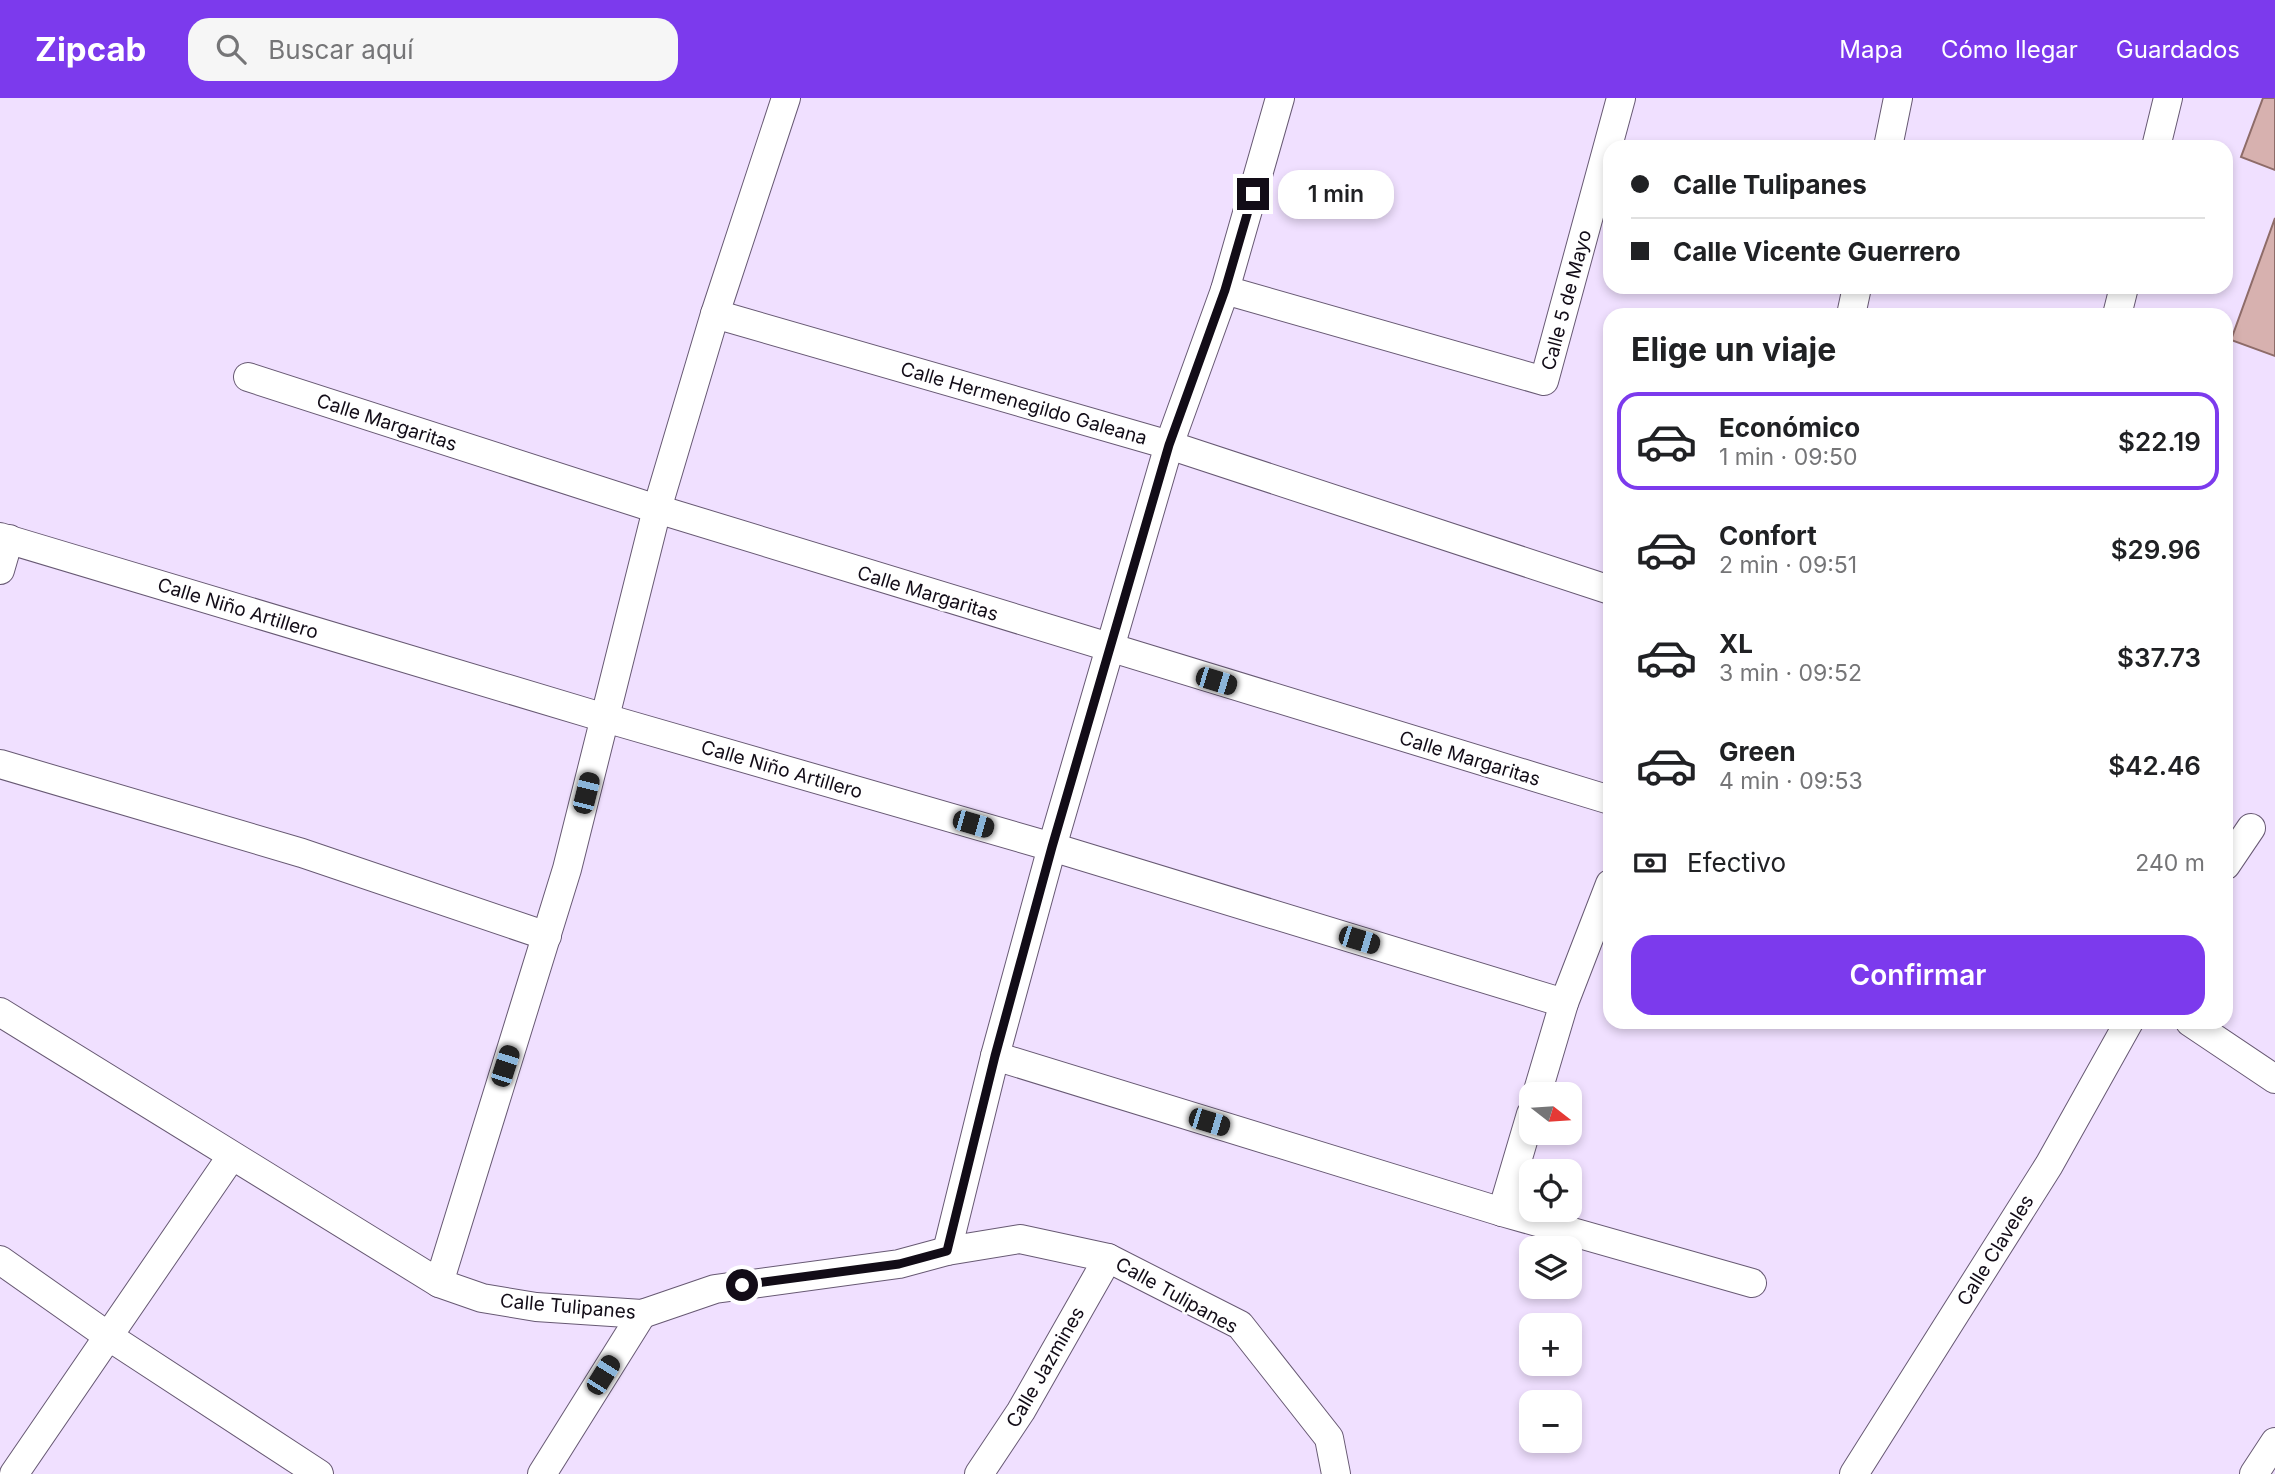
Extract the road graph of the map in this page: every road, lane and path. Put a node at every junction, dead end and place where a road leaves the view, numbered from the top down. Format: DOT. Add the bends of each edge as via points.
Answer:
graph roads {
  1 [pos="786,98"];
  2 [pos="1280,98"];
  3 [pos="1621,98"];
  4 [pos="1898,98"];
  5 [pos="2168,98"];
  6 [pos="1610,140"];
  7 [pos="1889,140"];
  8 [pos="2158,140"];
  9 [pos="1603,164"];
  10 [pos="1225,290"];
  11 [pos="715,314"];
  12 [pos="248,377"];
  13 [pos="1169,445"];
  14 [pos="657,509"];
  15 [pos="5,538"];
  16 [pos="0,570"];
  17 [pos="1603,588"];
  18 [pos="1111,649"];
  19 [pos="605,718"];
  20 [pos="0,764"];
  21 [pos="1603,798"];
  22 [pos="2251,828"];
  23 [pos="1052,847"];
  24 [pos="2233,855"];
  25 [pos="1603,902"];
  26 [pos="547,936"];
  27 [pos="1564,1003"];
  28 [pos="0,1012"];
  29 [pos="2125,1029"];
  30 [pos="2200,1029"];
  31 [pos="995,1056"];
  32 [pos="2275,1079"];
  33 [pos="1541,1082"];
  34 [pos="1522,1145"];
  35 [pos="231,1157"];
  36 [pos="1502,1212"];
  37 [pos="947,1251"];
  38 [pos="1108,1258"];
  39 [pos="0,1260"];
  40 [pos="439,1283"];
  41 [pos="1752,1283"];
  42 [pos="642,1314"];
  43 [pos="108,1336"];
  44 [pos="2275,1442"];
  45 [pos="14,1474"];
  46 [pos="319,1474"];
  47 [pos="542,1474"];
  48 [pos="979,1474"];
  49 [pos="1336,1474"];
  50 [pos="1853,1474"];
  51 [pos="2254,1474"];
  1 -- 11 [label="street"];
  2 -- 10 [label="street"];
  3 -- 6 [label="street, Calle 5 de Mayo"];
  4 -- 7 [label="street"];
  5 -- 8 [label="street"];
  9 -- 10 [label="street, Calle 5 de Mayo" via="1544,381"];
  10 -- 13 [label="street"];
  11 -- 13 [label="street, Calle Hermenegildo Galeana"];
  11 -- 14 [label="street"];
  12 -- 14 [label="street, Calle Margaritas"];
  13 -- 17 [label="street, Calle Hermenegildo Galeana"];
  13 -- 18 [label="street"];
  14 -- 18 [label="street, Calle Margaritas"];
  14 -- 19 [label="street"];
  15 -- 16 [label="street"];
  15 -- 19 [label="street, Calle Niño Artillero"];
  18 -- 21 [label="street, Calle Margaritas"];
  18 -- 23 [label="street"];
  19 -- 23 [label="street, Calle Niño Artillero"];
  19 -- 26 [label="street"];
  20 -- 26 [label="street" via="289,849"];
  22 -- 24 [label="street"];
  23 -- 27 [label="street, Calle Niño Artillero"];
  23 -- 31 [label="street"];
  25 -- 27 [label="street"];
  26 -- 40 [label="street"];
  27 -- 33 [label="street"];
  28 -- 35 [label="street, Calle Tulipanes"];
  29 -- 50 [label="street, Calle Claveles" via="2049,1164"];
  30 -- 32 [label="street"];
  31 -- 36 [label="street"];
  31 -- 37 [label="street"];
  34 -- 36 [label="street"];
  35 -- 40 [label="street, Calle Tulipanes"];
  35 -- 43 [label="street"];
  36 -- 41 [label="street"];
  37 -- 38 [label="street, Calle Tulipanes" via="1020,1239"];
  37 -- 42 [label="street, Calle Tulipanes" via="899,1264 715,1289"];
  38 -- 48 [label="street, Calle Jazmines" via="1021,1411"];
  38 -- 49 [label="street, Calle Tulipanes" via="1240,1325 1329,1438"];
  39 -- 43 [label="street"];
  40 -- 42 [label="street, Calle Tulipanes" via="482,1298 536,1307"];
  42 -- 47 [label="street"];
  43 -- 45 [label="street"];
  43 -- 46 [label="street"];
  44 -- 51 [label="street"];
}
